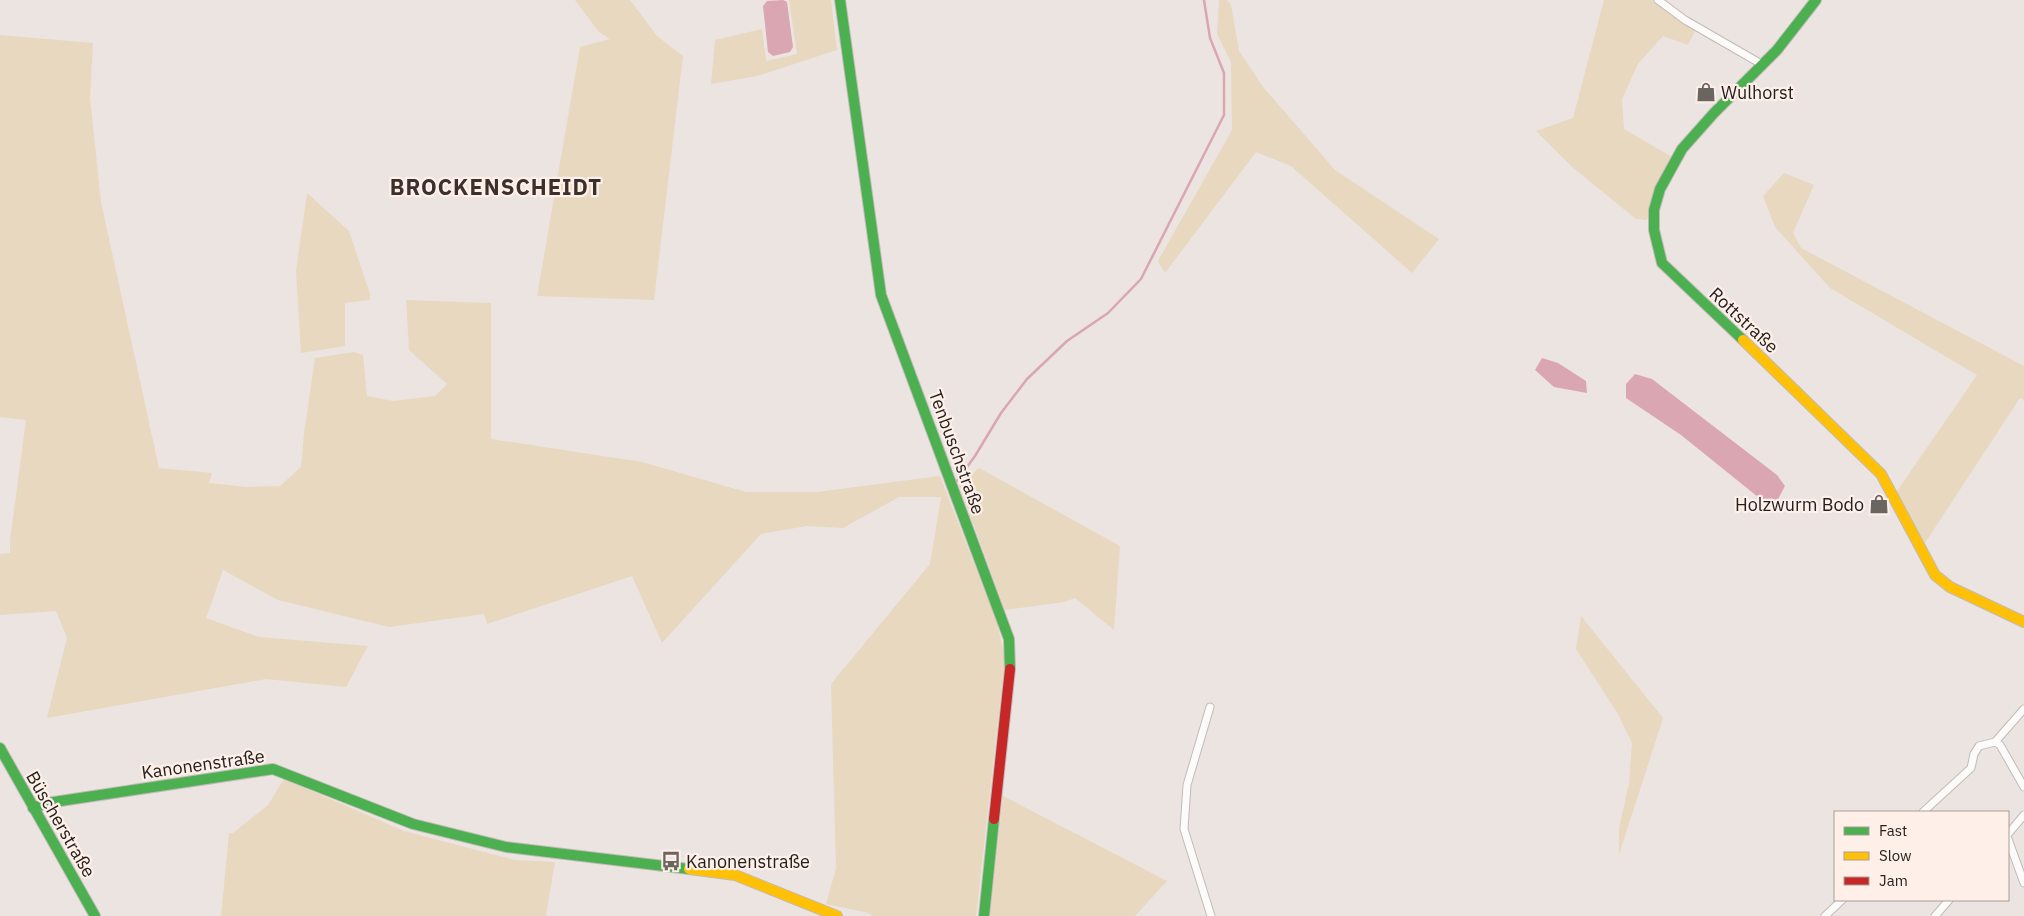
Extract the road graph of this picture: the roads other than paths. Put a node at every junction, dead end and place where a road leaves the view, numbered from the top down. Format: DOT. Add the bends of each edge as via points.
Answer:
graph roads {
  1 [pos="840,0"];
  2 [pos="1658,0"];
  3 [pos="1816,0"];
  4 [pos="1762,65"];
  5 [pos="2024,622"];
  6 [pos="1210,707"];
  7 [pos="2024,709"];
  8 [pos="1995,742"];
  9 [pos="0,748"];
  10 [pos="2024,787"];
  11 [pos="33,808"];
  12 [pos="1924,811"];
  13 [pos="2024,815"];
  14 [pos="2009,833"];
  15 [pos="2009,842"];
  16 [pos="2024,883"];
  17 [pos="1841,901"];
  18 [pos="1948,901"];
  19 [pos="95,916"];
  20 [pos="837,916"];
  21 [pos="984,916"];
  22 [pos="1211,916"];
  23 [pos="1825,916"];
  24 [pos="1935,916"];
  1 -- 21 [label="street, Tenbuschstraße" via="881,295 1009,639 1011,663"];
  2 -- 4 [label="street" via="1685,20"];
  3 -- 4 [label="street, Rottstraße"];
  4 -- 5 [label="street, Rottstraße" via="1687,141 1663,183 1652,227 1662,263 1881,474 1935,575 1950,587"];
  6 -- 22 [label="street" via="1187,785 1184,829"];
  7 -- 8 [label="street"];
  8 -- 10 [label="street" via="2000,745"];
  8 -- 12 [label="street" via="1979,746 1971,768"];
  9 -- 11 [label="street, Büscherstraße"];
  11 -- 19 [label="street, Büscherstraße"];
  11 -- 20 [label="street, Kanonenstraße" via="47,803 273,769 413,824 506,846 735,875"];
  13 -- 14 [label="street"];
  15 -- 16 [label="street"];
  17 -- 23 [label="street"];
  18 -- 24 [label="street"];
}
